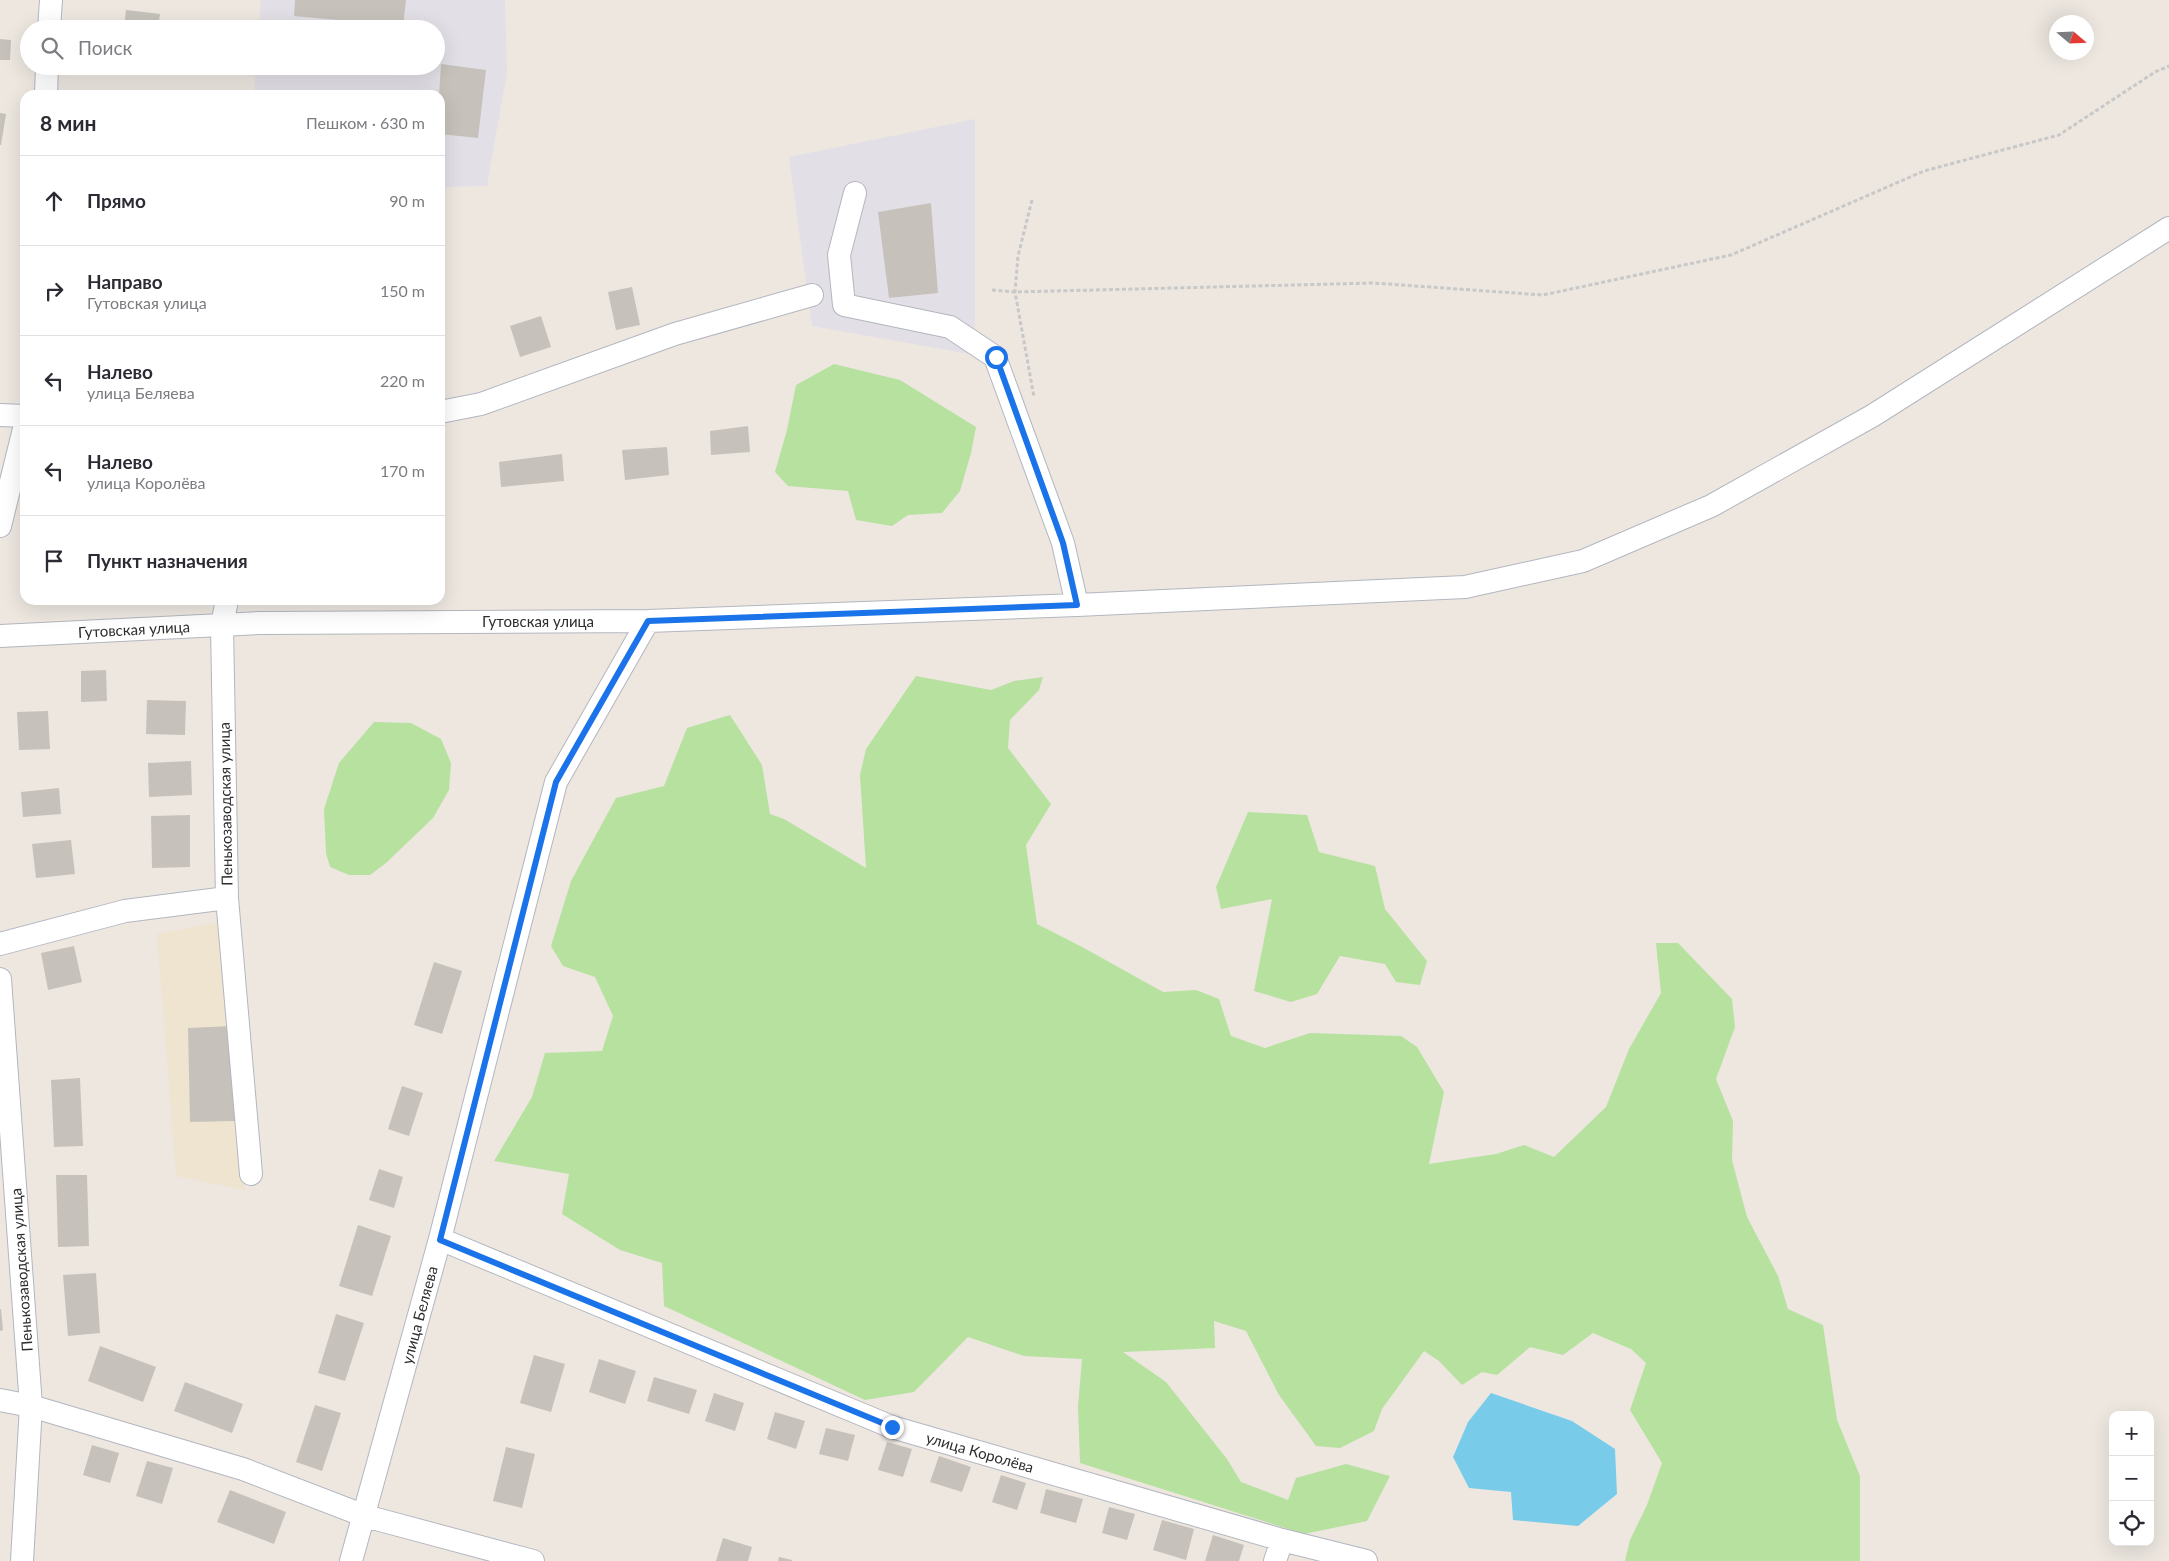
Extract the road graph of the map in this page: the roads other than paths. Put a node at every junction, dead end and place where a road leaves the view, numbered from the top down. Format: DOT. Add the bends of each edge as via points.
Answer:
graph roads {
  1 [pos="51,0"];
  2 [pos="50,20"];
  3 [pos="47,75"];
  4 [pos="46,90"];
  5 [pos="856,194"];
  6 [pos="2169,228"];
  7 [pos="812,295"];
  8 [pos="445,411"];
  9 [pos="0,415"];
  10 [pos="20,416"];
  11 [pos="20,444"];
  12 [pos="0,526"];
  13 [pos="226,605"];
  14 [pos="1077,605"];
  15 [pos="648,621"];
  16 [pos="222,625"];
  17 [pos="0,636"];
  18 [pos="227,898"];
  19 [pos="0,944"];
  20 [pos="0,980"];
  21 [pos="250,1174"];
  22 [pos="440,1240"];
  23 [pos="0,1400"];
  24 [pos="31,1406"];
  25 [pos="364,1516"];
  26 [pos="1278,1551"];
  27 [pos="22,1561"];
  28 [pos="351,1561"];
  29 [pos="533,1561"];
  30 [pos="1366,1561"];
  1 -- 2 [label="street"];
  3 -- 4 [label="street"];
  5 -- 14 [label="street" via="839,255 844,305 950,327 996,357 1063,543"];
  6 -- 14 [label="street, Гутовская улица" via="1872,416 1711,506 1583,561 1465,587"];
  7 -- 8 [label="street" via="675,334 481,404"];
  9 -- 10 [label="street"];
  11 -- 12 [label="street"];
  13 -- 16 [label="street, Пенькозаводская улица"];
  14 -- 15 [label="street, Гутовская улица"];
  15 -- 16 [label="street, Гутовская улица"];
  15 -- 22 [label="street, улица Беляева" via="556,782"];
  16 -- 17 [label="street, Гутовская улица"];
  16 -- 18 [label="street, Пенькозаводская улица"];
  18 -- 19 [label="street, Пенькозаводская улица" via="125,911"];
  18 -- 21 [label="street"];
  20 -- 24 [label="street, Пенькозаводская улица"];
  22 -- 25 [label="street, улица Беляева"];
  22 -- 26 [label="street, улица Королёва" via="892,1427"];
  23 -- 24 [label="street"];
  24 -- 25 [label="street" via="242,1469"];
  24 -- 27 [label="street, Пенькозаводская улица"];
  25 -- 28 [label="street, улица Беляева"];
  25 -- 29 [label="street"];
  26 -- 30 [label="street, улица Королёва"];
}
